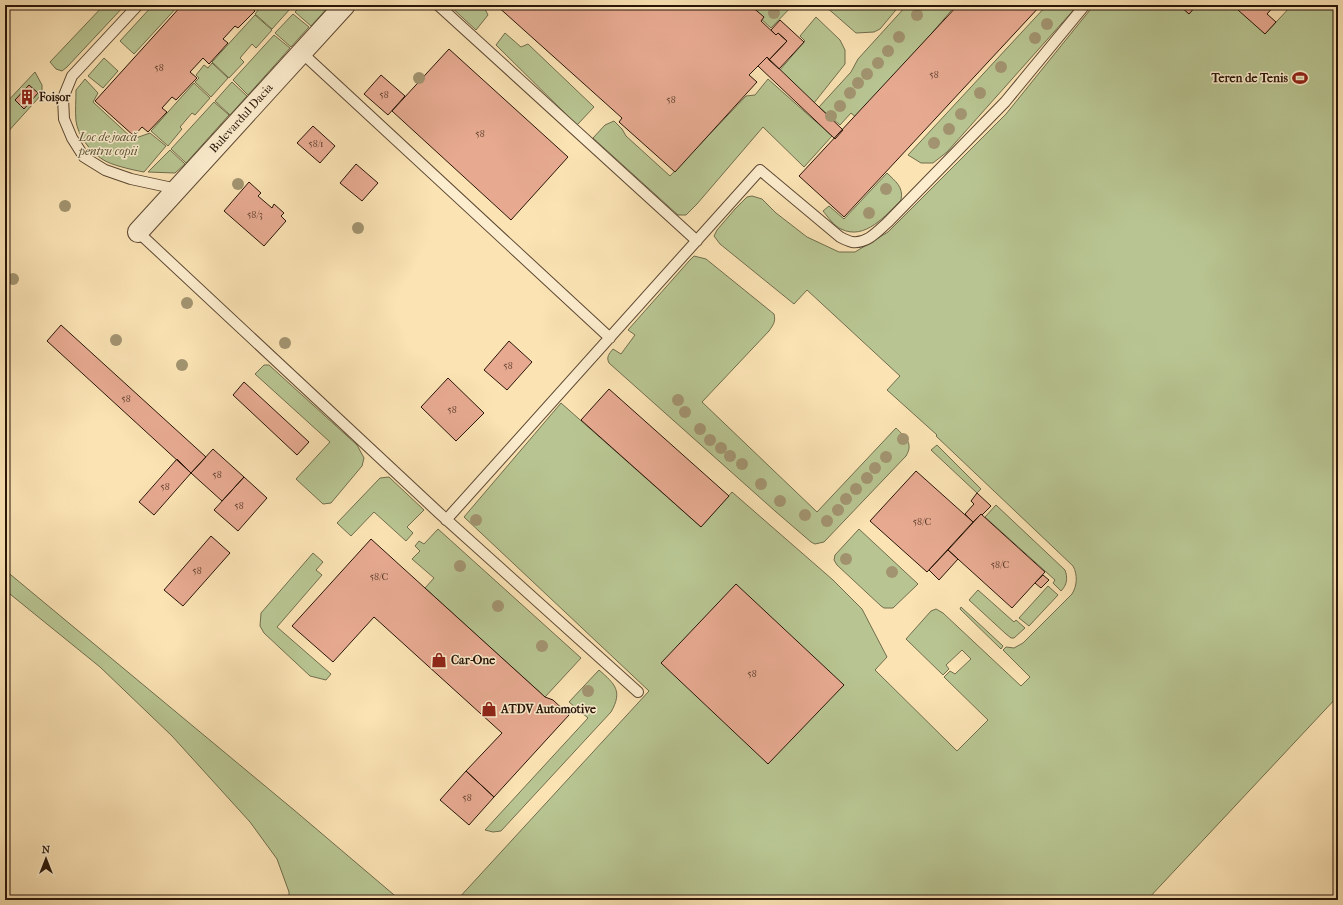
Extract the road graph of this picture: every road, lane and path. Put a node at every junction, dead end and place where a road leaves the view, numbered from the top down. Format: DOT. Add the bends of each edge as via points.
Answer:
graph roads {
  1 [pos="138,5"];
  2 [pos="345,5"];
  3 [pos="438,5"];
  4 [pos="1085,5"];
  5 [pos="301,52"];
  6 [pos="177,190"];
  7 [pos="138,232"];
  8 [pos="697,241"];
  9 [pos="610,338"];
  10 [pos="446,520"];
  11 [pos="638,692"];
  1 -- 6 [label="lane" via="72,76 63,98 64,119 84,157 105,170 124,177"];
  2 -- 5 [label="street, Bulevardul Dacia"];
  3 -- 8 [label="lane"];
  4 -- 8 [label="lane" via="1005,102 888,222 864,241 852,242 840,237 760,170"];
  5 -- 6 [label="street, Bulevardul Dacia"];
  5 -- 9 [label="lane"];
  6 -- 7 [label="street, Bulevardul Dacia"];
  7 -- 10 [label="lane"];
  8 -- 9 [label="lane"];
  9 -- 10 [label="lane"];
  10 -- 11 [label="lane"];
}
